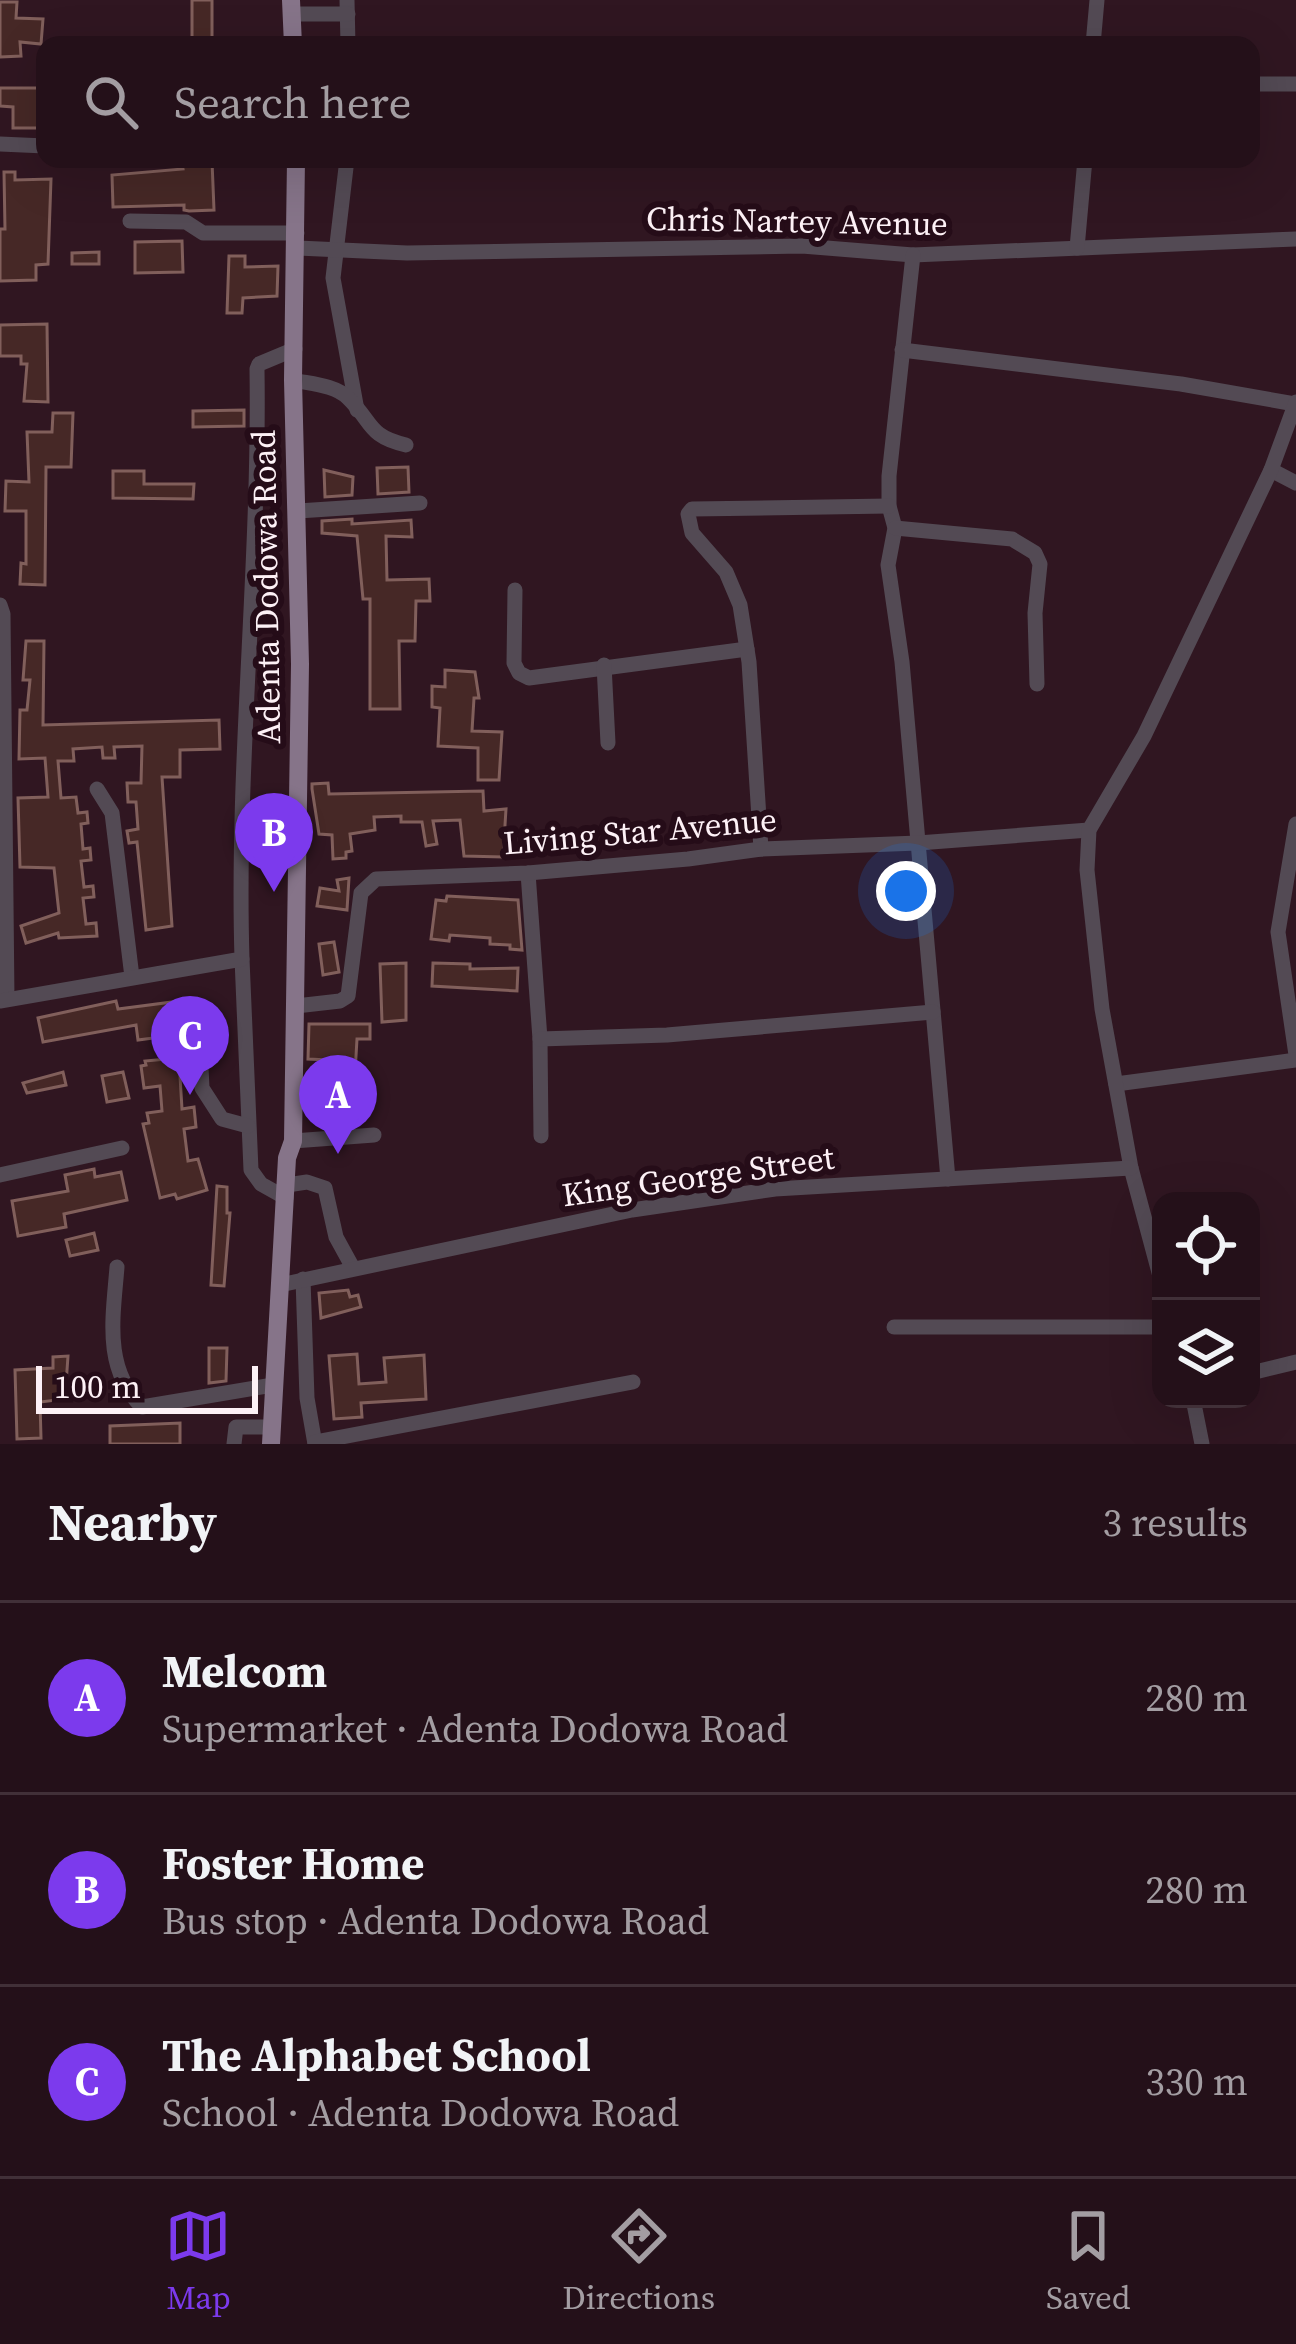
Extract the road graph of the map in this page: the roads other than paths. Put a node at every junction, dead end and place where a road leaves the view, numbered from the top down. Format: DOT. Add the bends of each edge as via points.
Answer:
graph roads {
  1 [pos="1097,0"];
  2 [pos="292,7"];
  3 [pos="347,7"];
  4 [pos="1095,36"];
  5 [pos="1260,84"];
  6 [pos="1296,84"];
  7 [pos="0,144"];
  8 [pos="36,146"];
  9 [pos="296,168"];
  10 [pos="346,168"];
  11 [pos="1084,168"];
  12 [pos="130,221"];
  13 [pos="1296,239"];
  14 [pos="297,241"];
  15 [pos="1077,248"];
  16 [pos="335,252"];
  17 [pos="913,255"];
  18 [pos="295,349"];
  19 [pos="902,350"];
  20 [pos="293,380"];
  21 [pos="1295,403"];
  22 [pos="357,410"];
  23 [pos="406,445"];
  24 [pos="1270,470"];
  25 [pos="1296,483"];
  26 [pos="420,503"];
  27 [pos="889,506"];
  28 [pos="298,511"];
  29 [pos="895,528"];
  30 [pos="515,590"];
  31 [pos="0,605"];
  32 [pos="747,650"];
  33 [pos="604,665"];
  34 [pos="1037,684"];
  35 [pos="608,743"];
  36 [pos="97,789"];
  37 [pos="1296,824"];
  38 [pos="1089,830"];
  39 [pos="918,843"];
  40 [pos="761,849"];
  41 [pos="528,873"];
  42 [pos="242,959"];
  43 [pos="132,976"];
  44 [pos="3,1000"];
  45 [pos="296,1006"];
  46 [pos="932,1012"];
  47 [pos="199,1025"];
  48 [pos="1294,1030"];
  49 [pos="541,1039"];
  50 [pos="1296,1057"];
  51 [pos="1116,1084"];
  52 [pos="248,1126"];
  53 [pos="374,1135"];
  54 [pos="541,1136"];
  55 [pos="293,1141"];
  56 [pos="122,1148"];
  57 [pos="1131,1168"];
  58 [pos="0,1175"];
  59 [pos="949,1179"];
  60 [pos="286,1191"];
  61 [pos="1152,1246"];
  62 [pos="117,1267"];
  63 [pos="352,1268"];
  64 [pos="303,1279"];
  65 [pos="280,1286"];
  66 [pos="894,1327"];
  67 [pos="1152,1327"];
  68 [pos="1296,1362"];
  69 [pos="1260,1371"];
  70 [pos="633,1382"];
  71 [pos="273,1384"];
  72 [pos="1195,1408"];
  73 [pos="272,1436"];
  74 [pos="315,1443"];
  75 [pos="233,1444"];
  76 [pos="1202,1444"];
  1 -- 4 [label="street"];
  2 -- 3 [label="street"];
  5 -- 6 [label="street"];
  7 -- 8 [label="street"];
  9 -- 14 [label="main road, Adenta Dodowa Road"];
  10 -- 16 [label="street"];
  11 -- 15 [label="street"];
  12 -- 14 [label="street, Chris Nartey Avenue"];
  13 -- 15 [label="street, Chris Nartey Avenue"];
  14 -- 16 [label="street, Chris Nartey Avenue"];
  14 -- 18 [label="main road, Adenta Dodowa Road"];
  15 -- 17 [label="street, Chris Nartey Avenue"];
  16 -- 17 [label="street, Chris Nartey Avenue" via="802,246"];
  16 -- 22 [label="street"];
  17 -- 19 [label="street"];
  18 -- 20 [label="main road, Adenta Dodowa Road"];
  18 -- 42 [label="street" via="256,368"];
  19 -- 21 [label="street"];
  19 -- 27 [label="street"];
  20 -- 22 [label="street" via="334,389"];
  20 -- 28 [label="main road, Adenta Dodowa Road"];
  21 -- 24 [label="street"];
  22 -- 23 [label="street" via="376,435"];
  24 -- 25 [label="street"];
  24 -- 38 [label="street" via="1144,736"];
  26 -- 28 [label="street"];
  27 -- 29 [label="street"];
  27 -- 32 [label="street" via="692,509 692,532 726,572 740,604"];
  28 -- 45 [label="main road, Adenta Dodowa Road"];
  29 -- 34 [label="street" via="1012,539 1035,553"];
  29 -- 39 [label="street" via="888,565"];
  30 -- 33 [label="street" via="519,673"];
  31 -- 44 [label="street"];
  32 -- 33 [label="street"];
  32 -- 40 [label="street"];
  33 -- 35 [label="street"];
  36 -- 43 [label="street" via="112,813"];
  37 -- 48 [label="street" via="1279,932"];
  38 -- 39 [label="street, Living Star Avenue"];
  38 -- 51 [label="street" via="1102,1010"];
  39 -- 40 [label="street, Living Star Avenue"];
  39 -- 46 [label="street"];
  40 -- 41 [label="street, Living Star Avenue"];
  41 -- 45 [label="street, Living Star Avenue" via="369,882 347,998"];
  41 -- 49 [label="street"];
  42 -- 43 [label="street"];
  42 -- 52 [label="street"];
  43 -- 44 [label="street"];
  45 -- 55 [label="main road, Adenta Dodowa Road"];
  46 -- 49 [label="street"];
  46 -- 59 [label="street"];
  47 -- 52 [label="street" via="202,1088 222,1119"];
  48 -- 50 [label="street"];
  49 -- 54 [label="street"];
  50 -- 51 [label="street"];
  51 -- 57 [label="street"];
  52 -- 60 [label="street" via="251,1170 261,1184"];
  53 -- 55 [label="street"];
  55 -- 60 [label="main road, Adenta Dodowa Road"];
  56 -- 58 [label="street"];
  57 -- 59 [label="street, King George Street"];
  57 -- 61 [label="street"];
  59 -- 63 [label="street, King George Street" via="775,1189 632,1210"];
  60 -- 63 [label="street" via="307,1182 325,1188"];
  60 -- 65 [label="main road, Adenta Dodowa Road"];
  62 -- 71 [label="street" via="115,1362 142,1407"];
  63 -- 64 [label="street, King George Street"];
  64 -- 65 [label="street, King George Street"];
  64 -- 74 [label="street"];
  65 -- 71 [label="main road, Adenta Dodowa Road"];
  66 -- 67 [label="street"];
  68 -- 69 [label="street"];
  70 -- 74 [label="street"];
  71 -- 73 [label="main road, Adenta Dodowa Road"];
  72 -- 76 [label="street"];
  73 -- 75 [label="street" via="236,1427"];
}
